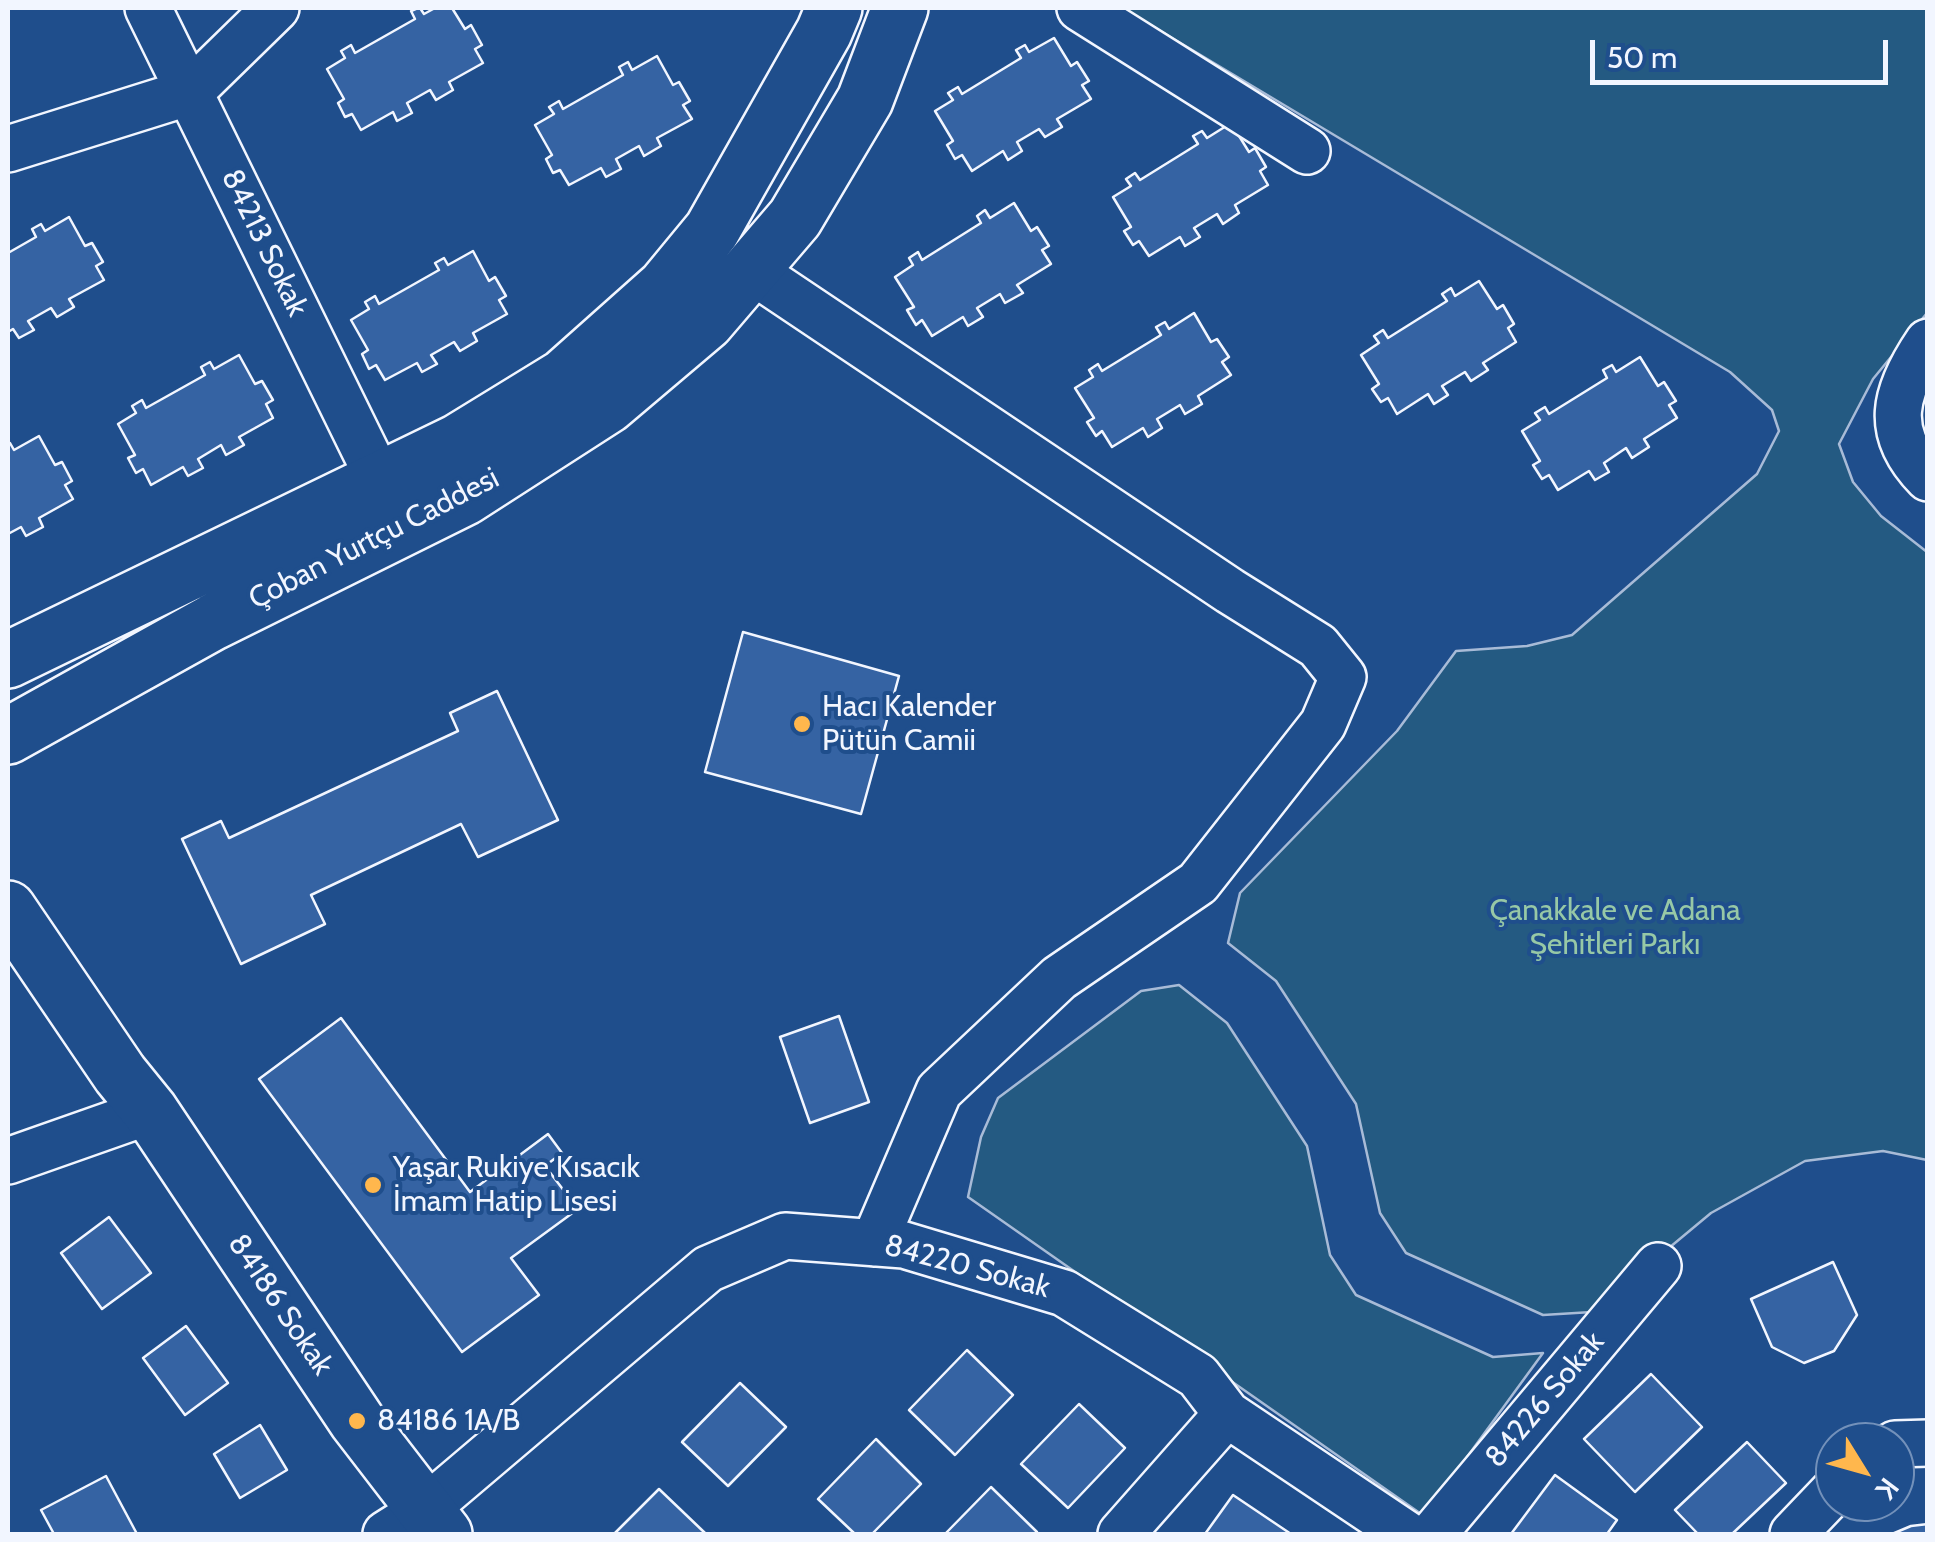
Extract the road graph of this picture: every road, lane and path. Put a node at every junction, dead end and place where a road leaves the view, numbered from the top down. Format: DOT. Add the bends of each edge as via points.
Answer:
graph roads {
  1 [pos="148,8"];
  2 [pos="276,8"];
  3 [pos="834,8"];
  4 [pos="900,8"];
  5 [pos="1080,8"];
  6 [pos="190,92"];
  7 [pos="8,149"];
  8 [pos="1307,150"];
  9 [pos="751,270"];
  10 [pos="1928,342"];
  11 [pos="1928,478"];
  12 [pos="379,479"];
  13 [pos="8,660"];
  14 [pos="10,735"];
  15 [pos="8,909"];
  16 [pos="8,980"];
  17 [pos="135,1092"];
  18 [pos="8,1161"];
  19 [pos="874,1242"];
  20 [pos="1658,1266"];
  21 [pos="1227,1414"];
  22 [pos="1815,1511"];
  23 [pos="418,1526"];
  24 [pos="1121,1534"];
  25 [pos="1406,1534"];
  26 [pos="1433,1534"];
  27 [pos="1793,1534"];
  1 -- 6 [label="street, 84213 Sokak"];
  2 -- 6 [label="street"];
  3 -- 12 [label="main road, Çoban Yurtçu Caddesi" via="712,230 665,287 564,377 458,442"];
  4 -- 9 [label="main road, Çoban Yurtçu Caddesi" via="865,100 795,218"];
  5 -- 8 [label="street"];
  6 -- 7 [label="street"];
  6 -- 12 [label="street, 84213 Sokak"];
  9 -- 14 [label="main road, Çoban Yurtçu Caddesi" via="706,322 608,405 465,498 213,622"];
  9 -- 19 [label="street" via="1318,646 1343,677 1323,724 1198,883 1059,978 939,1092"];
  10 -- 11 [label="street" via="1899,396 1897,417 1911,460"];
  12 -- 13 [label="main road, Çoban Yurtçu Caddesi"];
  15 -- 17 [label="main road"];
  16 -- 17 [label="main road"];
  17 -- 18 [label="street"];
  17 -- 23 [label="main road, 84186 Sokak" via="357,1421"];
  19 -- 21 [label="street, 84220 Sokak" via="1064,1293 1198,1376"];
  19 -- 23 [label="street, 84220 Sokak" via="785,1236 708,1269"];
  20 -- 26 [label="street, 84226 Sokak"];
  21 -- 24 [label="street"];
  21 -- 25 [label="street, 84220 Sokak"];
  22 -- 27 [label="street"];
}
